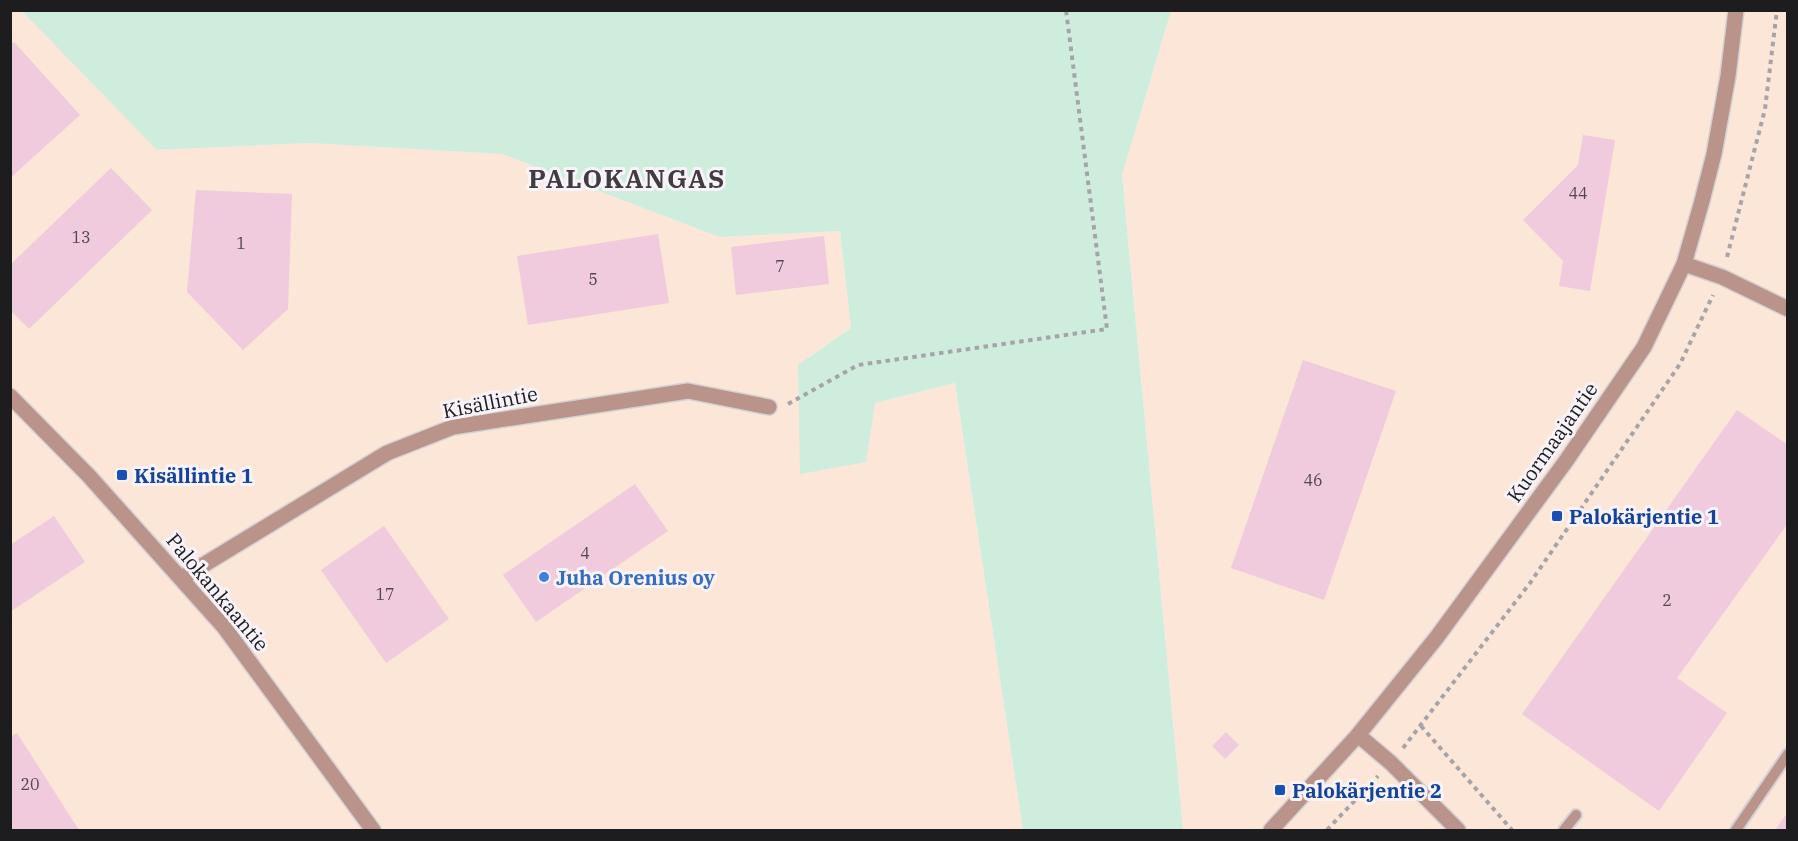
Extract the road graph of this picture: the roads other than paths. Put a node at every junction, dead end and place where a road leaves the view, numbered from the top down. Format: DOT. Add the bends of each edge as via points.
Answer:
graph roads {
  1 [pos="1736,10"];
  2 [pos="1684,264"];
  3 [pos="1788,309"];
  4 [pos="10,396"];
  5 [pos="769,407"];
  6 [pos="182,578"];
  7 [pos="1358,735"];
  8 [pos="1788,754"];
  9 [pos="1576,815"];
  10 [pos="373,831"];
  11 [pos="1271,831"];
  12 [pos="1458,831"];
  13 [pos="1564,831"];
  14 [pos="1736,831"];
  1 -- 2 [label="street, Kuormaajantie" via="1714,154"];
  2 -- 3 [label="street" via="1722,277"];
  2 -- 7 [label="street, Kuormaajantie" via="1644,347 1566,461 1437,637"];
  4 -- 6 [label="street, Palokankaantie"];
  5 -- 6 [label="street, Kisällintie" via="688,391 453,427 387,453"];
  6 -- 10 [label="street, Palokankaantie" via="224,627"];
  7 -- 11 [label="street, Kuormaajantie"];
  7 -- 12 [label="street"];
  8 -- 14 [label="lane"];
  9 -- 13 [label="lane"];
}
